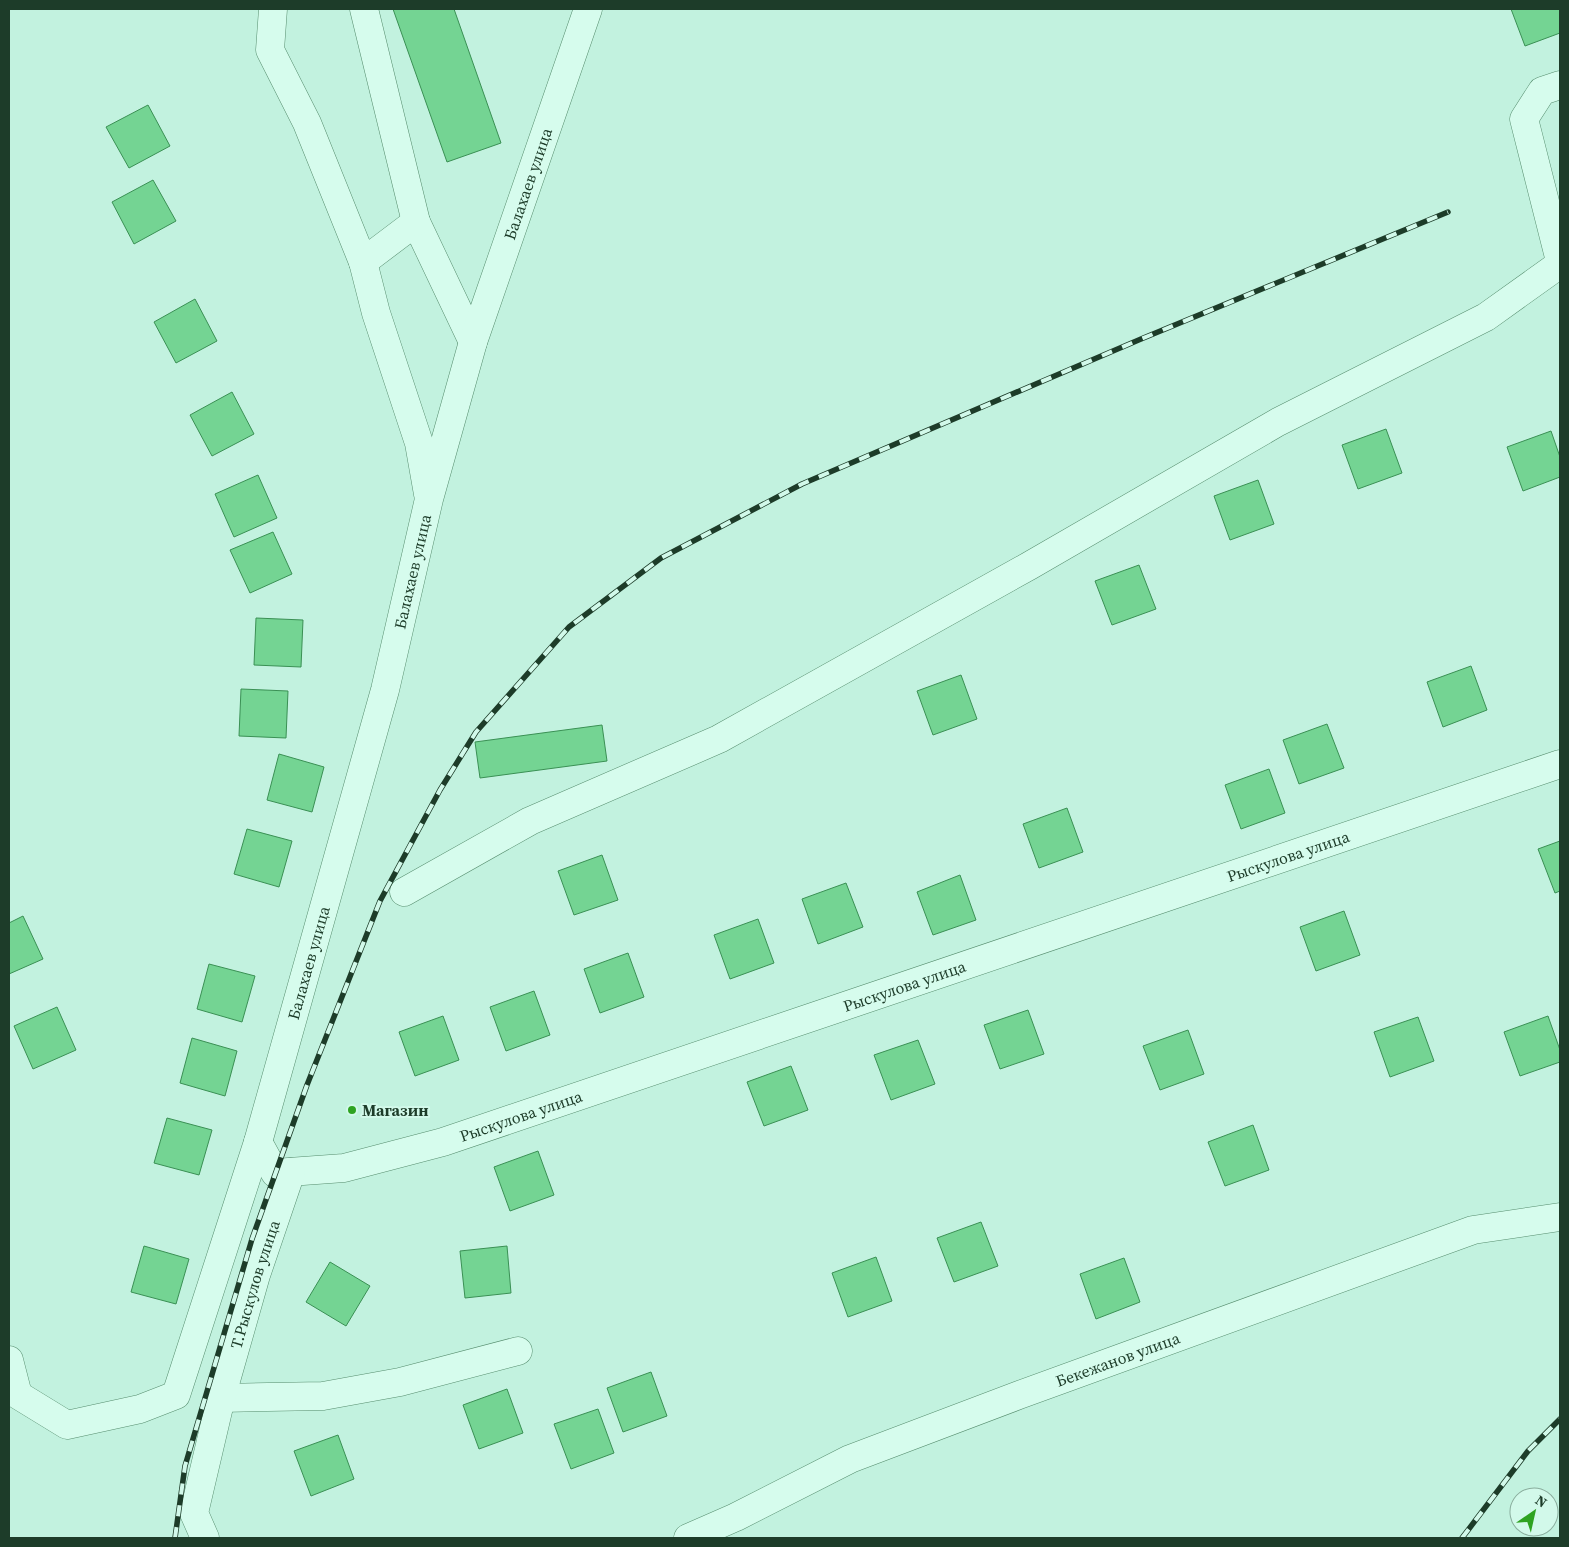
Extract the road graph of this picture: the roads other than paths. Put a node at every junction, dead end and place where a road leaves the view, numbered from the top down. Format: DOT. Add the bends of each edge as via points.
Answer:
graph roads {
  1 [pos="273,9"];
  2 [pos="364,9"];
  3 [pos="588,9"];
  4 [pos="1560,85"];
  5 [pos="416,222"];
  6 [pos="363,262"];
  7 [pos="1560,262"];
  8 [pos="473,342"];
  9 [pos="429,499"];
  10 [pos="1560,764"];
  11 [pos="404,892"];
  12 [pos="258,1142"];
  13 [pos="291,1172"];
  14 [pos="1560,1217"];
  15 [pos="518,1351"];
  16 [pos="9,1360"];
  17 [pos="221,1398"];
  18 [pos="13,1399"];
  19 [pos="204,1538"];
  20 [pos="688,1538"];
  1 -- 6 [label="street" via="270,50 307,123"];
  2 -- 5 [label="street"];
  3 -- 8 [label="street, Балахаев улица"];
  4 -- 7 [label="street" via="1542,91 1524,119"];
  5 -- 6 [label="street"];
  5 -- 8 [label="street"];
  6 -- 9 [label="street" via="418,442"];
  7 -- 11 [label="street" via="1486,317 1278,422 719,739 530,821"];
  8 -- 9 [label="street, Балахаев улица"];
  9 -- 12 [label="street, Балахаев улица" via="385,690"];
  10 -- 13 [label="street, Рыскулова улица" via="442,1142 344,1168"];
  12 -- 13 [label="street, Рыскулова улица" via="275,1173"];
  12 -- 18 [label="street, Балахаев улица" via="176,1395 140,1409 67,1424"];
  13 -- 17 [label="street, Т.Рыскулов улица" via="256,1275"];
  14 -- 20 [label="street, Бекежанов улица" via="1473,1230 1029,1392 850,1459"];
  15 -- 17 [label="street" via="400,1382 323,1396"];
  16 -- 18 [label="street"];
  17 -- 19 [label="street" via="194,1513"];
}
